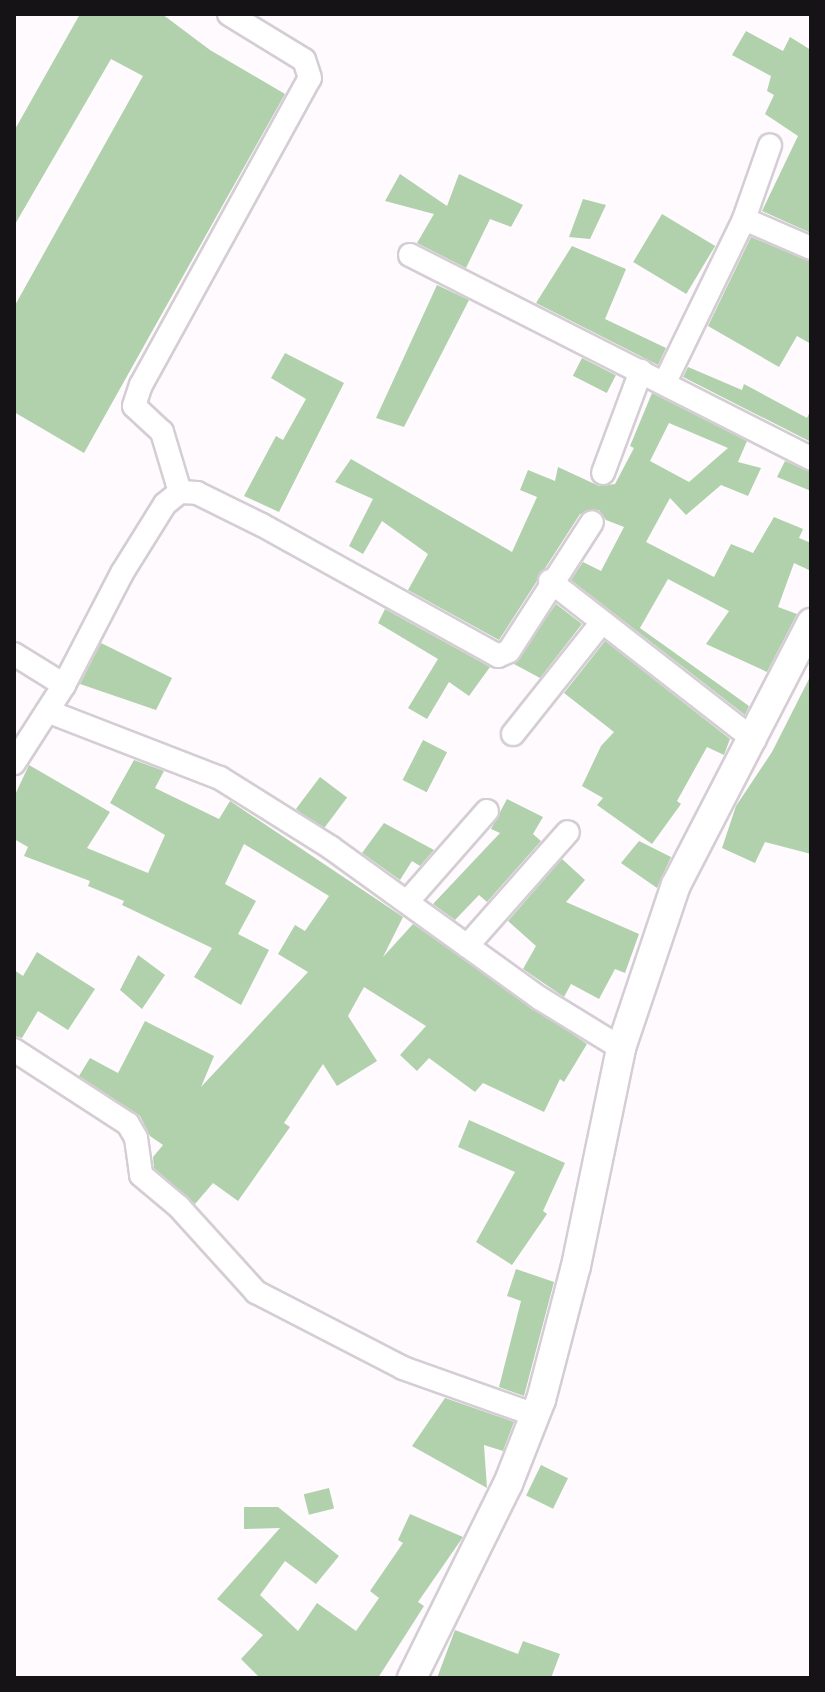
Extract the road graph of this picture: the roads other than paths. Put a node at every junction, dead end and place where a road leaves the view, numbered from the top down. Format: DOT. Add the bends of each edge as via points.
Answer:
graph roads {
  1 [pos="229,14"];
  2 [pos="770,145"];
  3 [pos="744,219"];
  4 [pos="811,248"];
  5 [pos="410,255"];
  6 [pos="641,371"];
  7 [pos="665,382"];
  8 [pos="811,458"];
  9 [pos="603,473"];
  10 [pos="180,492"];
  11 [pos="592,522"];
  12 [pos="550,581"];
  13 [pos="602,622"];
  14 [pos="811,623"];
  15 [pos="14,654"];
  16 [pos="64,685"];
  17 [pos="47,711"];
  18 [pos="513,734"];
  19 [pos="754,740"];
  20 [pos="14,763"];
  21 [pos="487,811"];
  22 [pos="568,832"];
  23 [pos="407,902"];
  24 [pos="467,946"];
  25 [pos="621,1048"];
  26 [pos="14,1050"];
  27 [pos="535,1415"];
  28 [pos="412,1678"];
  1 -- 10 [label="street" via="304,60 310,78 148,371 134,406 162,432"];
  2 -- 3 [label="street"];
  3 -- 4 [label="street"];
  3 -- 7 [label="street"];
  5 -- 6 [label="street"];
  6 -- 7 [label="street"];
  6 -- 9 [label="street"];
  7 -- 8 [label="street"];
  10 -- 12 [label="street" via="197,493 262,525 498,656 509,651"];
  10 -- 16 [label="street" via="165,504 122,573"];
  11 -- 12 [label="street"];
  12 -- 13 [label="street"];
  13 -- 18 [label="street"];
  13 -- 19 [label="street"];
  14 -- 19 [label="street"];
  15 -- 16 [label="street"];
  16 -- 17 [label="street"];
  17 -- 20 [label="street"];
  17 -- 23 [label="street" via="220,778"];
  19 -- 25 [label="street" via="676,885"];
  21 -- 23 [label="street"];
  22 -- 24 [label="street"];
  23 -- 24 [label="street"];
  24 -- 25 [label="street"];
  25 -- 27 [label="street" via="576,1266"];
  26 -- 27 [label="street" via="128,1124 136,1138 141,1175 179,1207 256,1292 403,1368"];
  27 -- 28 [label="street" via="508,1484"];
}
